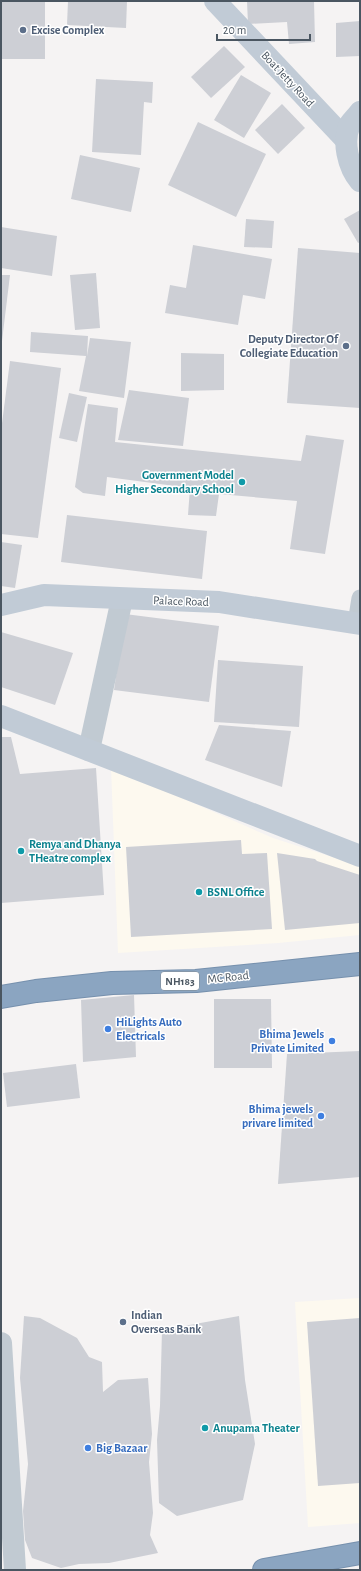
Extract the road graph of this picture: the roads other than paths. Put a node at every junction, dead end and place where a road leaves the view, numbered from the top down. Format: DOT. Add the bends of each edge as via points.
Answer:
graph roads {
  1 [pos="215,1"];
  2 [pos="360,112"];
  3 [pos="346,140"];
  4 [pos="360,181"];
  5 [pos="360,598"];
  6 [pos="122,599"];
  7 [pos="1,605"];
  8 [pos="358,624"];
  9 [pos="1,716"];
  10 [pos="89,750"];
  11 [pos="360,856"];
  12 [pos="360,964"];
  13 [pos="1,997"];
  14 [pos="1,1343"];
  15 [pos="360,1553"];
  16 [pos="274,1569"];
  17 [pos="15,1570"];
  1 -- 3 [label="main road, Boat Jetty Road"];
  2 -- 3 [label="main road" via="351,124"];
  3 -- 4 [label="main road" via="350,159"];
  5 -- 8 [label="lane"];
  6 -- 7 [label="main road, Palace Road" via="44,595"];
  6 -- 8 [label="main road, Palace Road" via="219,602"];
  6 -- 10 [label="street"];
  9 -- 10 [label="main road"];
  10 -- 11 [label="main road"];
  12 -- 13 [label="highway, MC Road / NH183" via="196,981 112,983"];
  14 -- 17 [label="street"];
  15 -- 16 [label="highway"];
}
